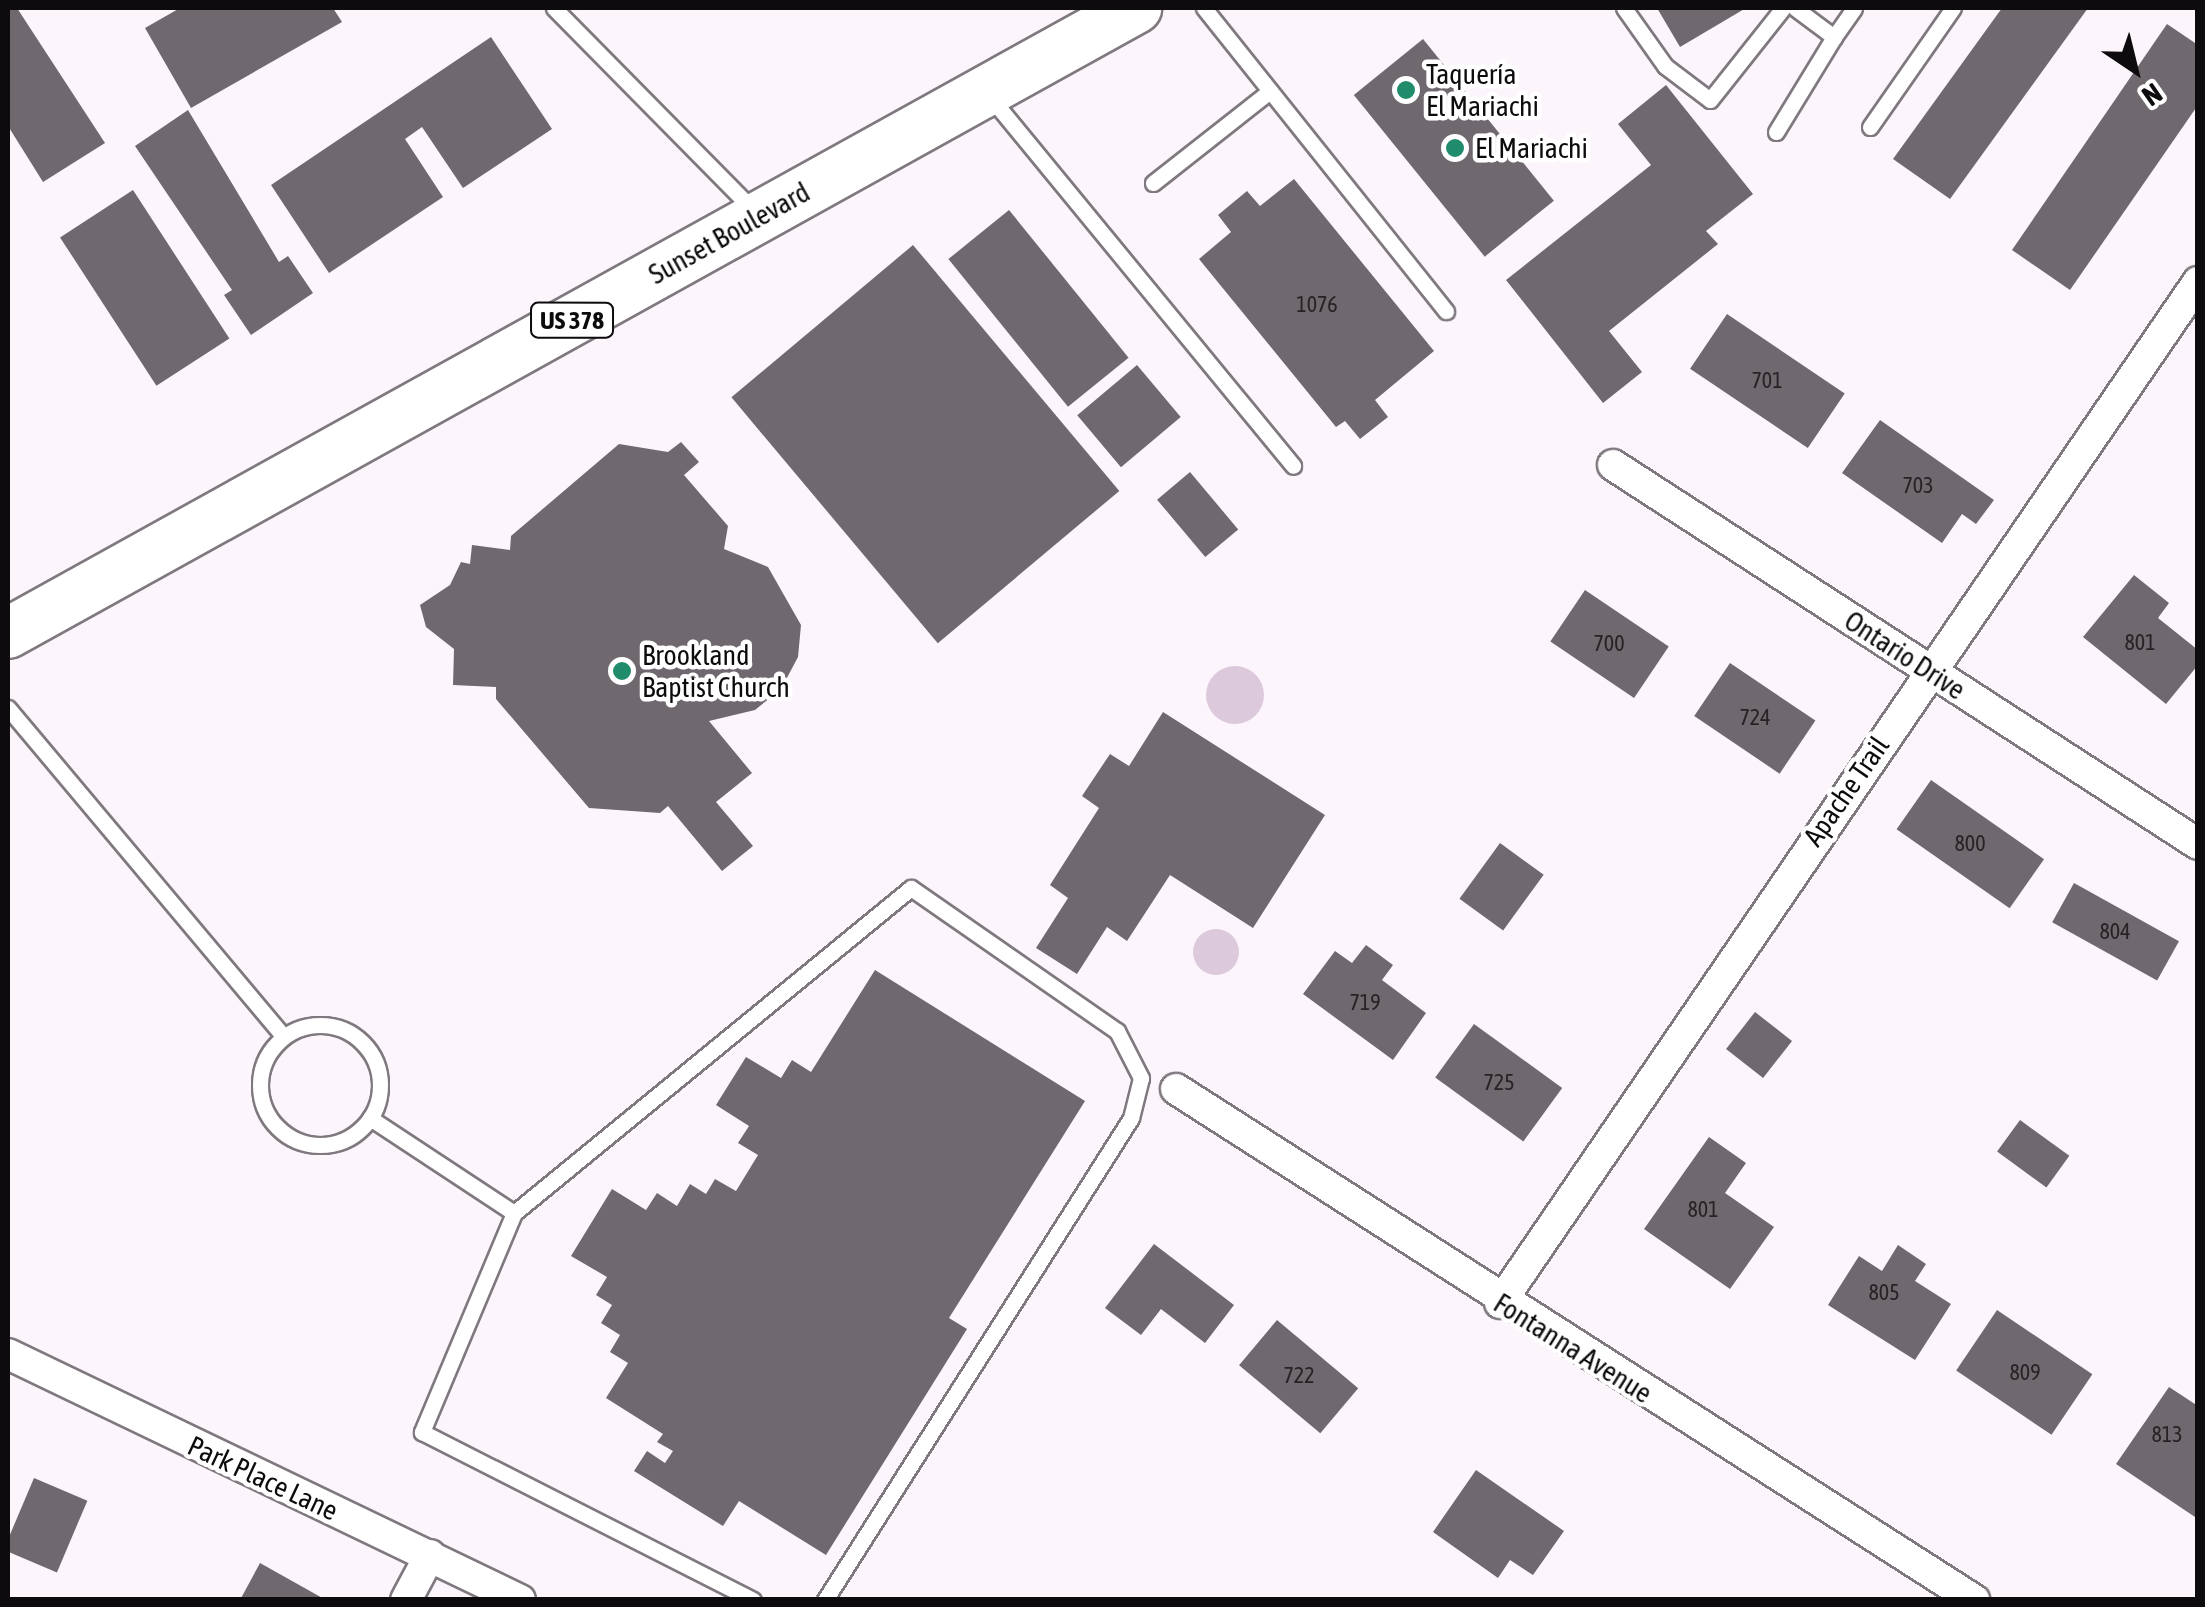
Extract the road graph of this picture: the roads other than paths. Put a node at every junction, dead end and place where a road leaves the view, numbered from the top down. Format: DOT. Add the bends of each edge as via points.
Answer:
graph roads {
  1 [pos="554,8"];
  2 [pos="1136,8"];
  3 [pos="1204,8"];
  4 [pos="1624,8"];
  5 [pos="1783,8"];
  6 [pos="1795,8"];
  7 [pos="1854,8"];
  8 [pos="1953,8"];
  9 [pos="1834,36"];
  10 [pos="1270,90"];
  11 [pos="985,91"];
  12 [pos="1870,128"];
  13 [pos="1776,132"];
  14 [pos="1153,183"];
  15 [pos="759,216"];
  16 [pos="2198,282"];
  17 [pos="1446,311"];
  18 [pos="1292,466"];
  19 [pos="1614,466"];
  20 [pos="8,633"];
  21 [pos="1931,672"];
  22 [pos="8,708"];
  23 [pos="2198,844"];
  24 [pos="284,1037"];
  25 [pos="1176,1089"];
  26 [pos="370,1118"];
  27 [pos="514,1213"];
  28 [pos="1500,1303"];
  29 [pos="8,1354"];
  30 [pos="430,1554"];
  31 [pos="406,1600"];
  32 [pos="520,1600"];
  33 [pos="753,1600"];
  34 [pos="825,1600"];
  35 [pos="1974,1600"];
  1 -- 15 [label="lane"];
  2 -- 11 [label="main road, Sunset Boulevard / US 378"];
  3 -- 10 [label="lane"];
  4 -- 5 [label="lane" via="1664,66 1710,100"];
  6 -- 9 [label="lane"];
  7 -- 9 [label="lane"];
  8 -- 12 [label="lane"];
  9 -- 13 [label="lane"];
  10 -- 14 [label="lane"];
  10 -- 17 [label="lane"];
  11 -- 15 [label="main road, Sunset Boulevard / US 378"];
  11 -- 18 [label="lane"];
  15 -- 20 [label="main road, Sunset Boulevard / US 378"];
  16 -- 21 [label="street, Apache Trail"];
  19 -- 21 [label="street, Ontario Drive"];
  21 -- 23 [label="street, Ontario Drive"];
  21 -- 28 [label="street, Apache Trail"];
  22 -- 24 [label="lane"];
  24 -- 26 [label="lane" via="324,1025 361,1041 379,1078"];
  24 -- 26 [label="lane" via="271,1050 260,1085 284,1133 337,1142"];
  25 -- 28 [label="street, Fontanna Avenue"];
  26 -- 27 [label="lane"];
  27 -- 33 [label="lane" via="422,1432"];
  27 -- 34 [label="lane" via="911,888 1117,1031 1141,1078 1132,1118"];
  28 -- 35 [label="street, Fontanna Avenue"];
  29 -- 30 [label="street, Park Place Lane"];
  30 -- 31 [label="street"];
  30 -- 32 [label="street, Park Place Lane"];
}
